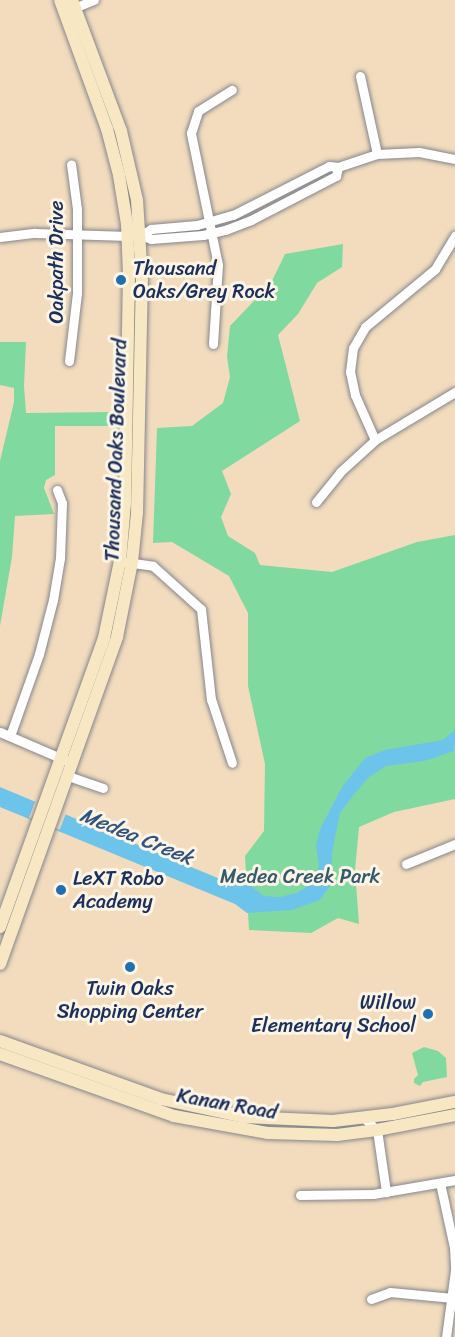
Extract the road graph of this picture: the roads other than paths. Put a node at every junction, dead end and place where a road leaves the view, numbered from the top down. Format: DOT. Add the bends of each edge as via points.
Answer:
graph roads {
  1 [pos="60,0"];
  2 [pos="94,0"];
  3 [pos="70,7"];
  4 [pos="360,76"];
  5 [pos="232,90"];
  6 [pos="377,154"];
  7 [pos="455,159"];
  8 [pos="71,164"];
  9 [pos="338,167"];
  10 [pos="210,222"];
  11 [pos="213,233"];
  12 [pos="134,235"];
  13 [pos="76,236"];
  14 [pos="455,236"];
  15 [pos="0,237"];
  16 [pos="213,344"];
  17 [pos="69,361"];
  18 [pos="455,392"];
  19 [pos="375,440"];
  20 [pos="57,490"];
  21 [pos="316,502"];
  22 [pos="126,562"];
  23 [pos="0,732"];
  24 [pos="10,735"];
  25 [pos="68,761"];
  26 [pos="232,763"];
  27 [pos="68,776"];
  28 [pos="103,788"];
  29 [pos="50,808"];
  30 [pos="44,824"];
  31 [pos="455,844"];
  32 [pos="406,864"];
  33 [pos="0,927"];
  34 [pos="0,964"];
  35 [pos="0,1041"];
  36 [pos="0,1054"];
  37 [pos="455,1102"];
  38 [pos="455,1114"];
  39 [pos="364,1118"];
  40 [pos="377,1130"];
  41 [pos="455,1180"];
  42 [pos="440,1183"];
  43 [pos="386,1192"];
  44 [pos="300,1195"];
  45 [pos="455,1269"];
  46 [pos="453,1298"];
  47 [pos="371,1299"];
  48 [pos="446,1337"];
  1 -- 3 [label="main road, Thousand Oaks Boulevard"];
  2 -- 3 [label="street"];
  3 -- 12 [label="main road, Thousand Oaks Boulevard" via="121,131 133,174"];
  4 -- 6 [label="street"];
  5 -- 10 [label="street" via="198,111 191,133"];
  6 -- 7 [label="street" via="419,152"];
  6 -- 9 [label="street"];
  8 -- 13 [label="street, Oakpath Drive"];
  9 -- 10 [label="street" via="329,166 250,207"];
  9 -- 11 [label="street" via="336,176 251,220"];
  10 -- 11 [label="street"];
  10 -- 12 [label="street" via="151,229"];
  11 -- 12 [label="street" via="151,239"];
  11 -- 16 [label="street" via="219,277"];
  12 -- 13 [label="street"];
  12 -- 22 [label="main road, Thousand Oaks Boulevard" via="138,489"];
  13 -- 15 [label="street" via="34,233"];
  13 -- 17 [label="street, Oakpath Drive" via="77,293"];
  14 -- 19 [label="street" via="435,269 365,327 353,348 350,372 355,395"];
  18 -- 19 [label="street"];
  19 -- 21 [label="street" via="340,472"];
  20 -- 24 [label="street" via="62,503 60,558 53,600 39,654"];
  22 -- 25 [label="main road, Thousand Oaks Boulevard"];
  22 -- 26 [label="street" via="153,566 201,609 211,699"];
  23 -- 24 [label="street"];
  24 -- 25 [label="street"];
  25 -- 27 [label="main road, Thousand Oaks Boulevard"];
  25 -- 29 [label="main road, Thousand Oaks Boulevard"];
  27 -- 28 [label="street"];
  27 -- 29 [label="main road, Thousand Oaks Boulevard"];
  29 -- 30 [label="main road, Thousand Oaks Boulevard"];
  30 -- 33 [label="main road, Thousand Oaks Boulevard"];
  30 -- 34 [label="main road, Thousand Oaks Boulevard"];
  31 -- 32 [label="street"];
  35 -- 39 [label="main road, Kanan Road" via="189,1107 271,1120"];
  36 -- 40 [label="main road, Kanan Road" via="118,1098 208,1124 302,1135"];
  37 -- 39 [label="main road, Kanan Road"];
  38 -- 40 [label="main road, Kanan Road"];
  39 -- 40 [label="street"];
  40 -- 43 [label="street"];
  41 -- 42 [label="street"];
  42 -- 43 [label="street"];
  42 -- 45 [label="street"];
  43 -- 44 [label="street"];
  45 -- 46 [label="street"];
  46 -- 47 [label="street" via="390,1292"];
  46 -- 48 [label="street"];
}
